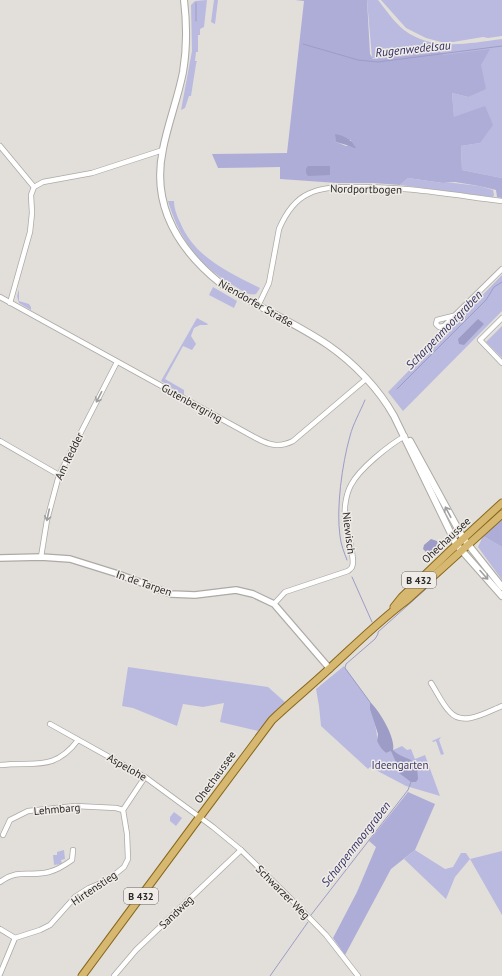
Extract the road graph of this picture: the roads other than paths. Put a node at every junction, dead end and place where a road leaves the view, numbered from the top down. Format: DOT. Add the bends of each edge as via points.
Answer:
graph roads {
  1 [pos="184,0"];
  2 [pos="0,146"];
  3 [pos="163,150"];
  4 [pos="34,188"];
  5 [pos="502,202"];
  6 [pos="502,269"];
  7 [pos="0,297"];
  8 [pos="10,303"];
  9 [pos="258,306"];
  10 [pos="453,316"];
  11 [pos="502,318"];
  12 [pos="117,362"];
  13 [pos="502,363"];
  14 [pos="366,379"];
  15 [pos="405,436"];
  16 [pos="0,441"];
  17 [pos="59,474"];
  18 [pos="502,503"];
  19 [pos="502,514"];
  20 [pos="463,538"];
  21 [pos="462,546"];
  22 [pos="41,557"];
  23 [pos="0,558"];
  24 [pos="502,587"];
  25 [pos="502,596"];
  26 [pos="274,604"];
  27 [pos="330,669"];
  28 [pos="431,683"];
  29 [pos="502,706"];
  30 [pos="50,724"];
  31 [pos="78,740"];
  32 [pos="0,765"];
  33 [pos="145,777"];
  34 [pos="123,810"];
  35 [pos="199,817"];
  36 [pos="3,835"];
  37 [pos="73,850"];
  38 [pos="241,850"];
  39 [pos="0,882"];
  40 [pos="0,929"];
  41 [pos="15,938"];
  42 [pos="0,974"];
  43 [pos="82,976"];
  44 [pos="114,976"];
  45 [pos="358,976"];
  1 -- 3 [label="main road, Niendorfer Straße" via="187,25 185,61"];
  2 -- 4 [label="street"];
  3 -- 4 [label="street" via="92,173 43,182"];
  3 -- 9 [label="main road, Niendorfer Straße" via="160,173 162,195 167,216 178,238 204,271"];
  4 -- 8 [label="street" via="31,195 30,232"];
  5 -- 9 [label="street, Nordportbogen" via="451,194 380,188 329,188 313,192 298,201 283,220 276,241 269,283"];
  6 -- 10 [label="street"];
  7 -- 8 [label="street, Gutenbergring"];
  8 -- 12 [label="street, Gutenbergring"];
  9 -- 14 [label="main road, Niendorfer Straße" via="329,346"];
  11 -- 13 [label="street" via="480,340"];
  12 -- 14 [label="street, Gutenbergring" via="272,445 283,445 293,441"];
  12 -- 17 [label="street, Am Redder, one-way"];
  14 -- 15 [label="main road, Niendorfer Straße" via="390,409"];
  20 -- 15 [label="main road, Niendorfer Straße, one-way" via="411,441"];
  15 -- 21 [label="main road, Niendorfer Straße" via="426,483"];
  15 -- 26 [label="street, Niewisch" via="372,460 351,485 346,499 345,518 352,567 348,572 285,592"];
  16 -- 17 [label="street"];
  17 -- 22 [label="street, Am Redder, one-way"];
  18 -- 20 [label="main road, Ohechaussee / B 432"];
  19 -- 21 [label="main road, Ohechaussee / B 432"];
  20 -- 21 [label="main road, Ohechaussee / B 432"];
  21 -- 24 [label="main road, Niendorfer Straße"];
  21 -- 25 [label="main road, Niendorfer Straße, one-way"];
  21 -- 27 [label="main road, Ohechaussee / B 432" via="402,597 390,612"];
  22 -- 23 [label="street, In de Tarpen"];
  22 -- 26 [label="street, In de Tarpen" via="70,559 171,594 195,595 236,590 253,594"];
  26 -- 27 [label="street, In de Tarpen"];
  27 -- 35 [label="main road, Ohechaussee / B 432" via="272,720"];
  28 -- 29 [label="street" via="450,713 458,718 475,716"];
  30 -- 31 [label="street, Aspelohe"];
  31 -- 32 [label="street" via="57,760 34,765"];
  31 -- 33 [label="street, Aspelohe"];
  33 -- 34 [label="street"];
  33 -- 35 [label="street, Aspelohe"];
  34 -- 36 [label="street, Lehmbarg" via="75,806 28,811 10,820"];
  34 -- 41 [label="street, Hirtenstieg" via="128,859 124,867 108,880 75,897 50,925"];
  35 -- 38 [label="street, Schwarzer Weg"];
  35 -- 43 [label="main road, Ohechaussee / B 432"];
  37 -- 39 [label="street" via="72,860 60,868 49,872 16,874"];
  38 -- 44 [label="street, Sandweg" via="136,950"];
  38 -- 45 [label="street, Schwarzer Weg" via="326,935"];
  40 -- 41 [label="street"];
  41 -- 42 [label="street"];
}
